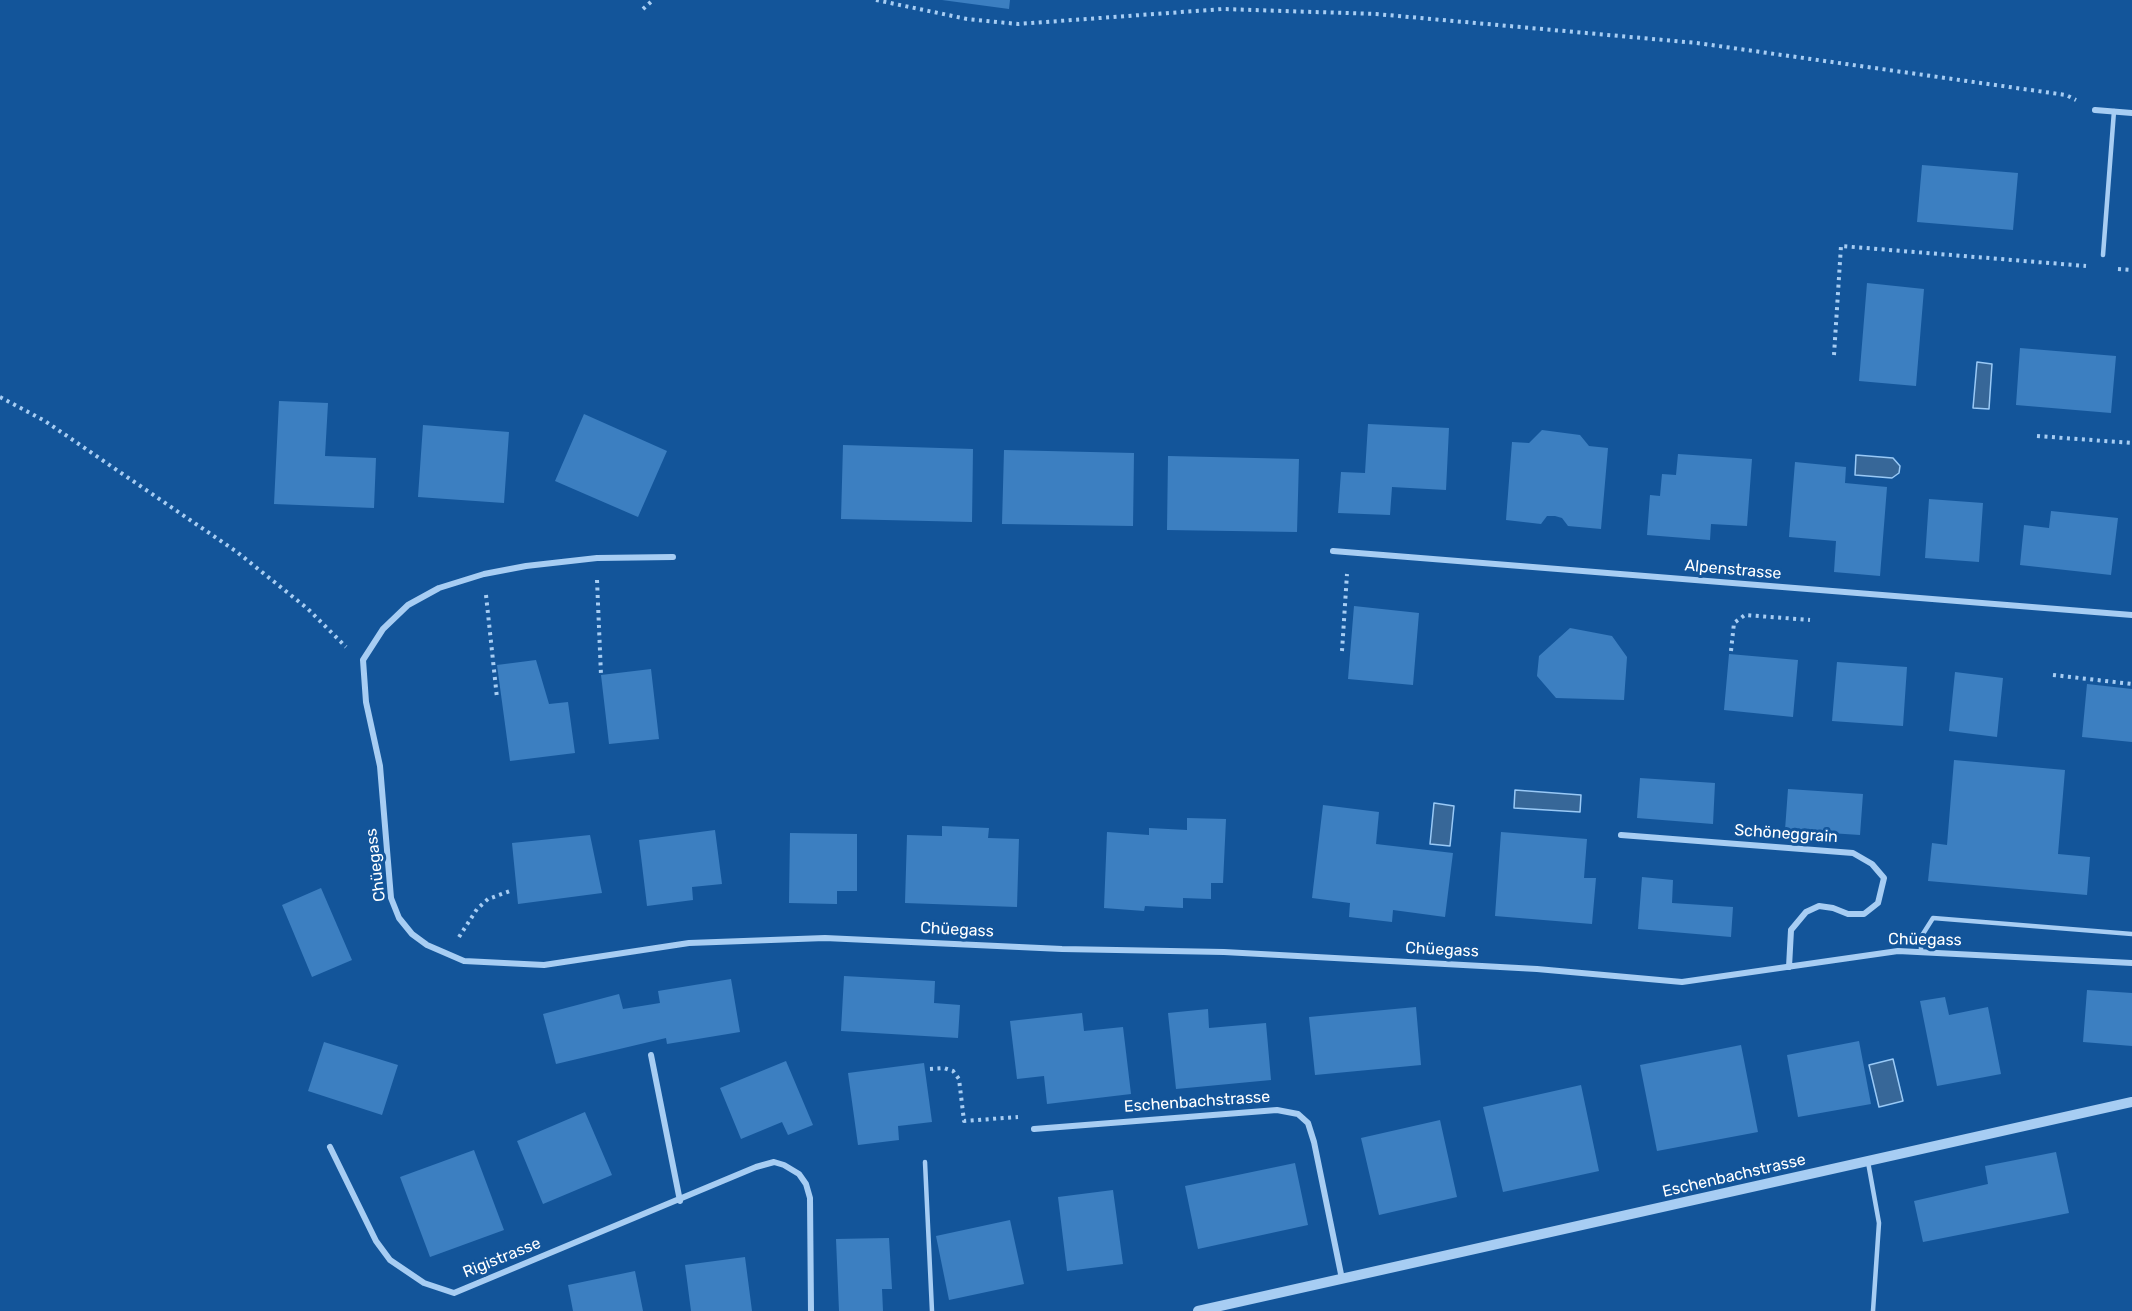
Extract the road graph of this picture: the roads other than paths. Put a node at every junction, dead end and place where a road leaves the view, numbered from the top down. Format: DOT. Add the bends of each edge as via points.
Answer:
graph roads {
  1 [pos="2096,110"];
  2 [pos="2114,111"];
  3 [pos="2132,113"];
  4 [pos="2103,255"];
  5 [pos="1333,551"];
  6 [pos="673,557"];
  7 [pos="2132,615"];
  8 [pos="1621,835"];
  9 [pos="2132,934"];
  10 [pos="1921,952"];
  11 [pos="2132,963"];
  12 [pos="1789,967"];
  13 [pos="651,1055"];
  14 [pos="2132,1102"];
  15 [pos="1034,1129"];
  16 [pos="330,1147"];
  17 [pos="1868,1161"];
  18 [pos="925,1162"];
  19 [pos="680,1201"];
  20 [pos="1342,1279"];
  21 [pos="811,1311"];
  22 [pos="932,1311"];
  23 [pos="1198,1311"];
  24 [pos="1873,1311"];
  1 -- 2 [label="street"];
  2 -- 3 [label="street"];
  2 -- 4 [label="lane"];
  5 -- 7 [label="street, Alpenstrasse"];
  6 -- 12 [label="street, Chüegass" via="597,558 484,574 440,588 408,605 383,629 363,660 366,702 380,766 391,898 399,918 412,934 464,961 544,965 689,943 825,938 1224,952 1537,969 1682,982"];
  8 -- 12 [label="street, Schöneggrain" via="1853,853 1872,864 1884,879 1878,903 1864,914 1819,906 1806,912 1791,930"];
  9 -- 10 [label="lane" via="1933,918 1921,938"];
  10 -- 11 [label="street, Chüegass"];
  10 -- 12 [label="street, Chüegass" via="1878,953"];
  13 -- 19 [label="street"];
  14 -- 17 [label="street, Eschenbachstrasse"];
  15 -- 20 [label="street, Eschenbachstrasse" via="1277,1110 1298,1114 1308,1123 1314,1142"];
  16 -- 19 [label="street, Rigistrasse" via="376,1241 390,1260 424,1282 454,1293"];
  17 -- 20 [label="street, Eschenbachstrasse"];
  17 -- 24 [label="lane" via="1879,1223"];
  18 -- 22 [label="lane"];
  19 -- 21 [label="street, Rigistrasse" via="774,1162 799,1174 810,1198"];
  20 -- 23 [label="street, Eschenbachstrasse"];
}
